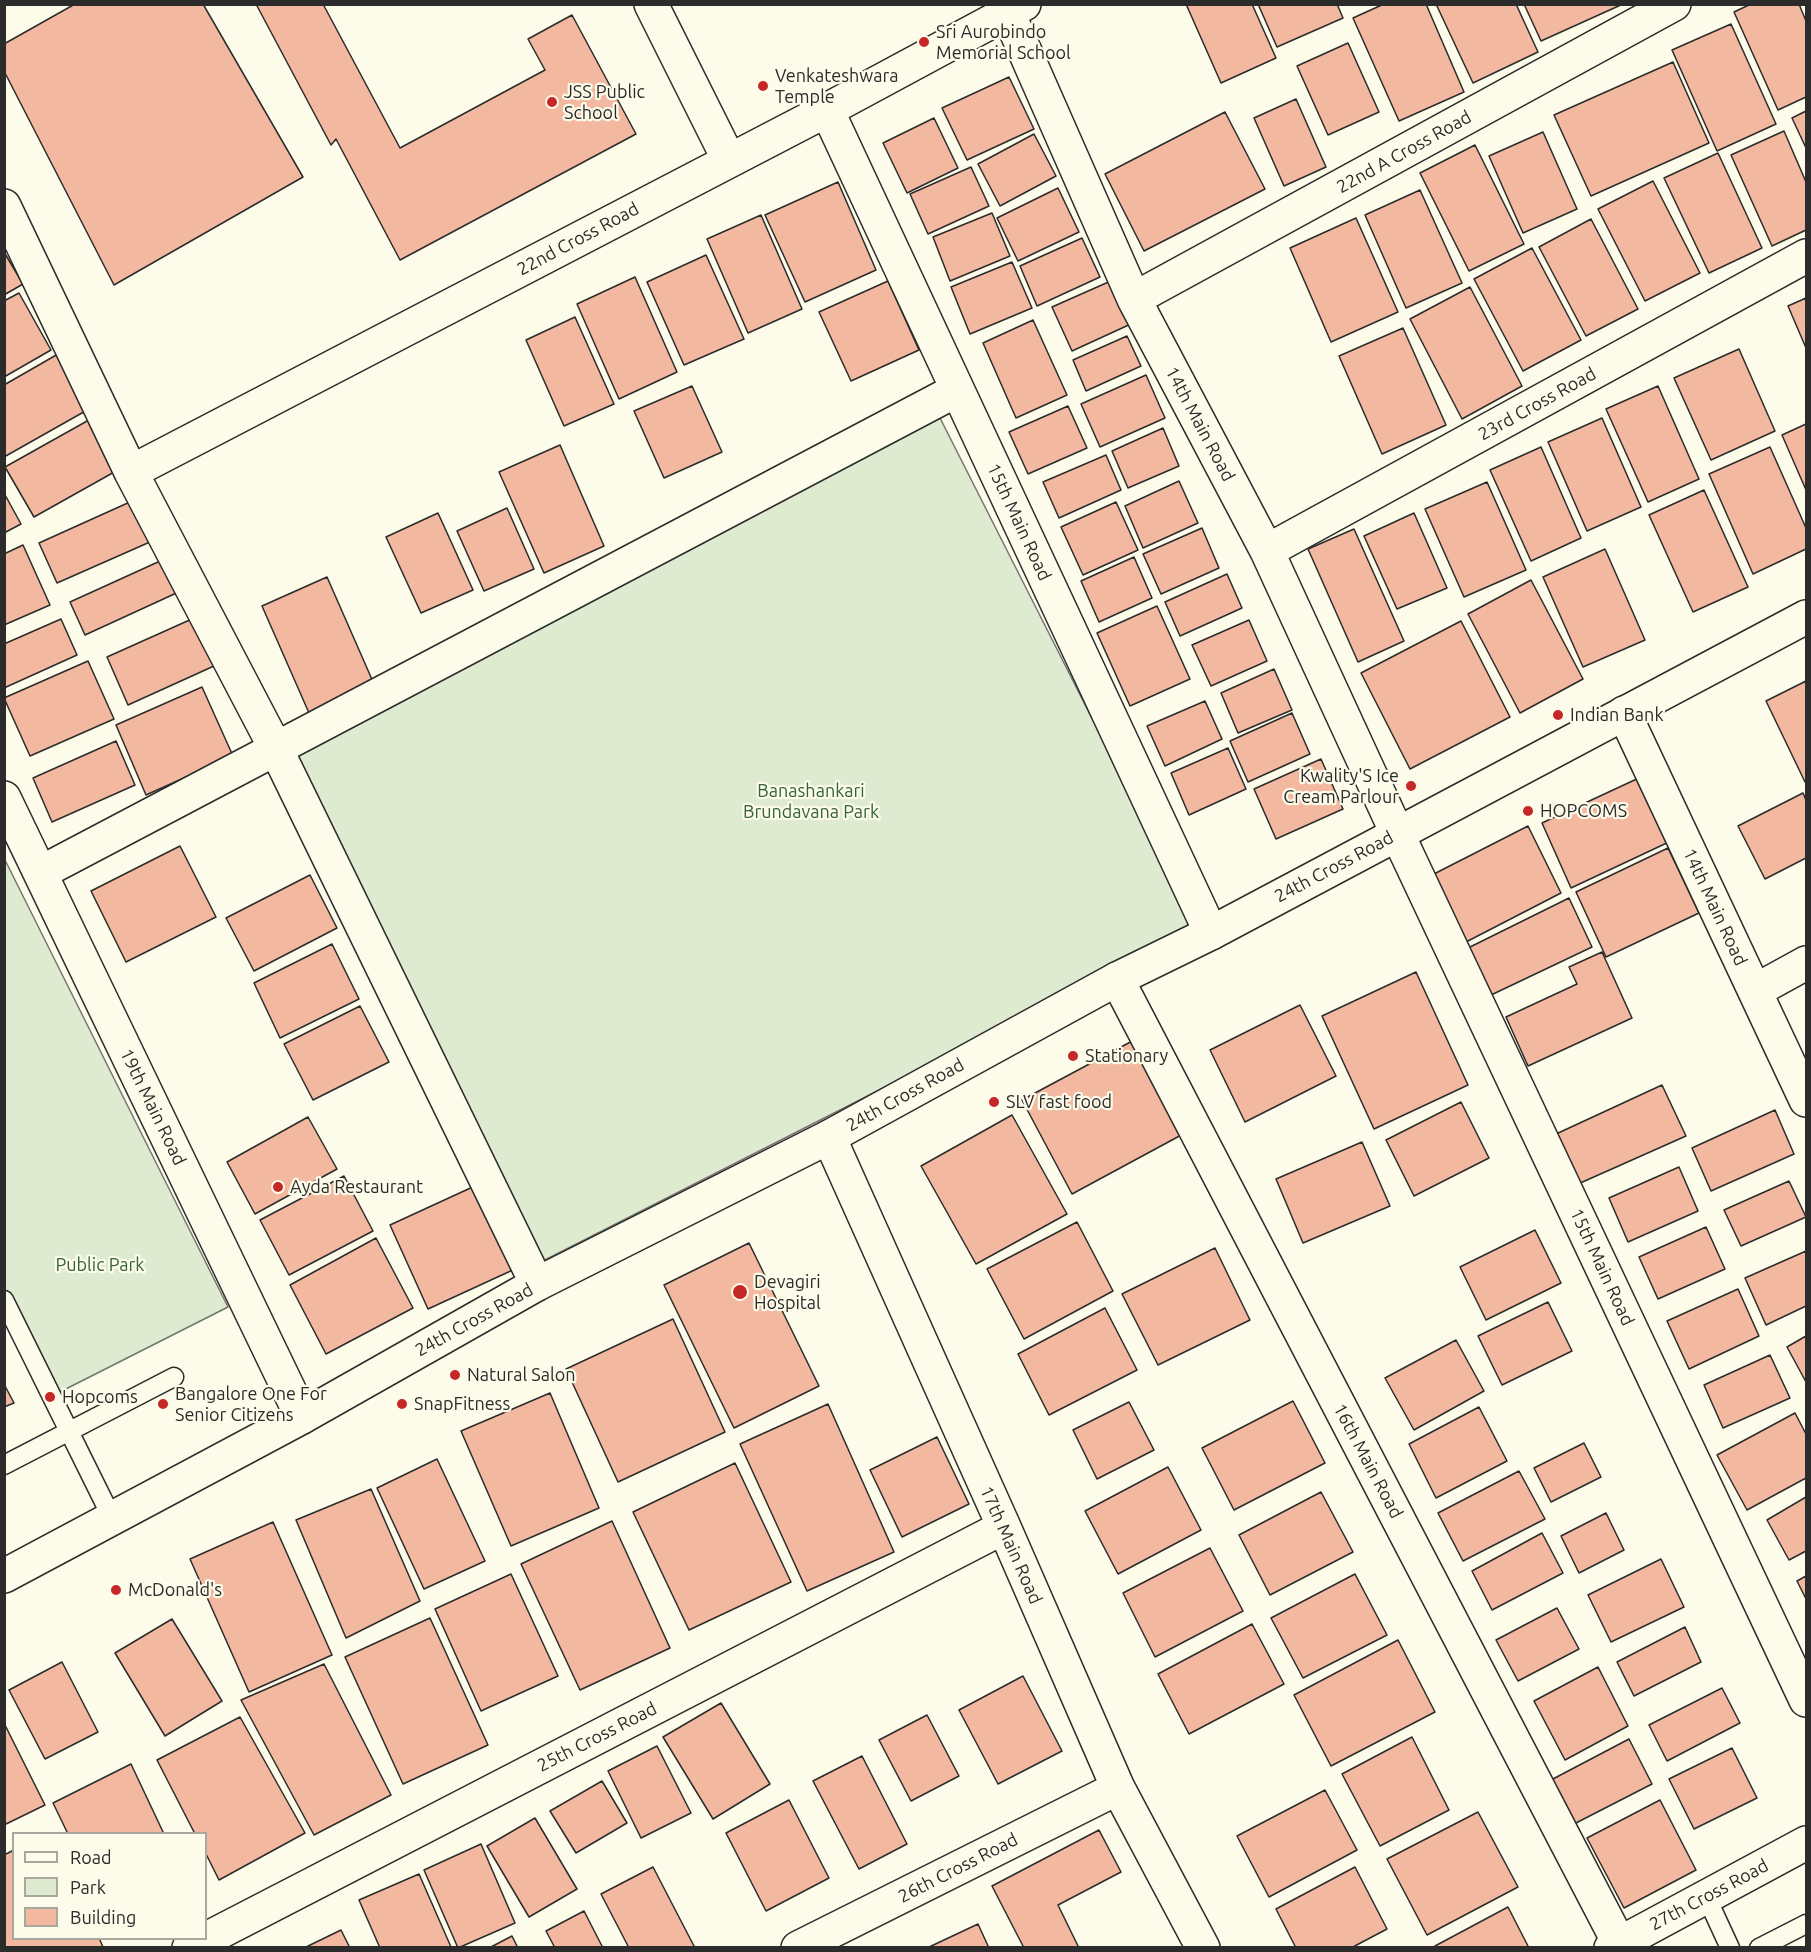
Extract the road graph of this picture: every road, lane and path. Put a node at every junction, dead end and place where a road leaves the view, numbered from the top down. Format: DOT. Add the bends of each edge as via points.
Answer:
graph roads {
  1 [pos="651,4"];
  2 [pos="1674,4"];
  3 [pos="1016,9"];
  4 [pos="826,110"];
  5 [pos="729,160"];
  6 [pos="4,206"];
  7 [pos="1806,256"];
  8 [pos="1134,298"];
  9 [pos="957,390"];
  10 [pos="131,472"];
  11 [pos="1267,551"];
  12 [pos="1806,617"];
  13 [pos="1624,713"];
  14 [pos="276,749"];
  15 [pos="4,798"];
  16 [pos="1397,833"];
  17 [pos="40,873"];
  18 [pos="1211,933"];
  19 [pos="1806,963"];
  20 [pos="1117,979"];
  21 [pos="1755,991"];
  22 [pos="1806,1100"];
  23 [pos="829,1137"];
  24 [pos="537,1284"];
  25 [pos="4,1300"];
  26 [pos="174,1377"];
  27 [pos="302,1417"];
  28 [pos="69,1432"];
  29 [pos="4,1465"];
  30 [pos="112,1518"];
  31 [pos="1004,1527"];
  32 [pos="4,1575"];
  33 [pos="1806,1701"];
  34 [pos="1118,1788"];
  35 [pos="1806,1843"];
  36 [pos="1706,1896"];
  37 [pos="1806,1924"];
  38 [pos="207,1938"];
  39 [pos="203,1940"];
  40 [pos="1615,1945"];
  41 [pos="189,1947"];
  42 [pos="798,1947"];
  43 [pos="1203,1947"];
  44 [pos="1730,1947"];
  45 [pos="1759,1947"];
  1 -- 5 [label="street"];
  2 -- 8 [label="street, 22nd A Cross Road"];
  3 -- 4 [label="street, 22nd Cross Road"];
  3 -- 8 [label="street, 14th Main Road"];
  4 -- 5 [label="street, 22nd Cross Road"];
  4 -- 9 [label="street, 15th Main Road"];
  5 -- 10 [label="street, 22nd Cross Road"];
  6 -- 10 [label="street"];
  7 -- 11 [label="street, 23rd Cross Road"];
  8 -- 11 [label="street, 14th Main Road"];
  9 -- 14 [label="street"];
  9 -- 18 [label="street, 15th Main Road"];
  10 -- 14 [label="street"];
  11 -- 16 [label="street, 14th Main Road"];
  12 -- 13 [label="street, 24th Cross Road"];
  13 -- 16 [label="street, 24th Cross Road"];
  13 -- 21 [label="street, 14th Main Road"];
  14 -- 17 [label="street"];
  14 -- 24 [label="street"];
  15 -- 17 [label="street, 19th Main Road"];
  16 -- 18 [label="street, 24th Cross Road"];
  16 -- 33 [label="street, 15th Main Road"];
  17 -- 27 [label="street, 19th Main Road"];
  18 -- 20 [label="street, 24th Cross Road"];
  19 -- 21 [label="street"];
  20 -- 23 [label="street, 24th Cross Road"];
  20 -- 40 [label="street, 16th Main Road"];
  21 -- 22 [label="street, 14th Main Road"];
  23 -- 24 [label="street, 24th Cross Road"];
  23 -- 31 [label="street, 17th Main Road"];
  24 -- 27 [label="street, 24th Cross Road"];
  25 -- 28 [label="lane"];
  26 -- 28 [label="lane"];
  27 -- 30 [label="street, 24th Cross Road"];
  28 -- 29 [label="lane"];
  28 -- 30 [label="lane"];
  30 -- 32 [label="street, 24th Cross Road"];
  31 -- 34 [label="street, 17th Main Road"];
  31 -- 38 [label="street, 25th Cross Road"];
  34 -- 42 [label="street, 26th Cross Road"];
  34 -- 43 [label="street, 17th Main Road"];
  35 -- 36 [label="street, 27th Cross Road"];
  36 -- 40 [label="street, 27th Cross Road"];
  36 -- 44 [label="lane"];
  37 -- 45 [label="lane"];
  39 -- 41 [label="street, 25th Cross Road"];
}
